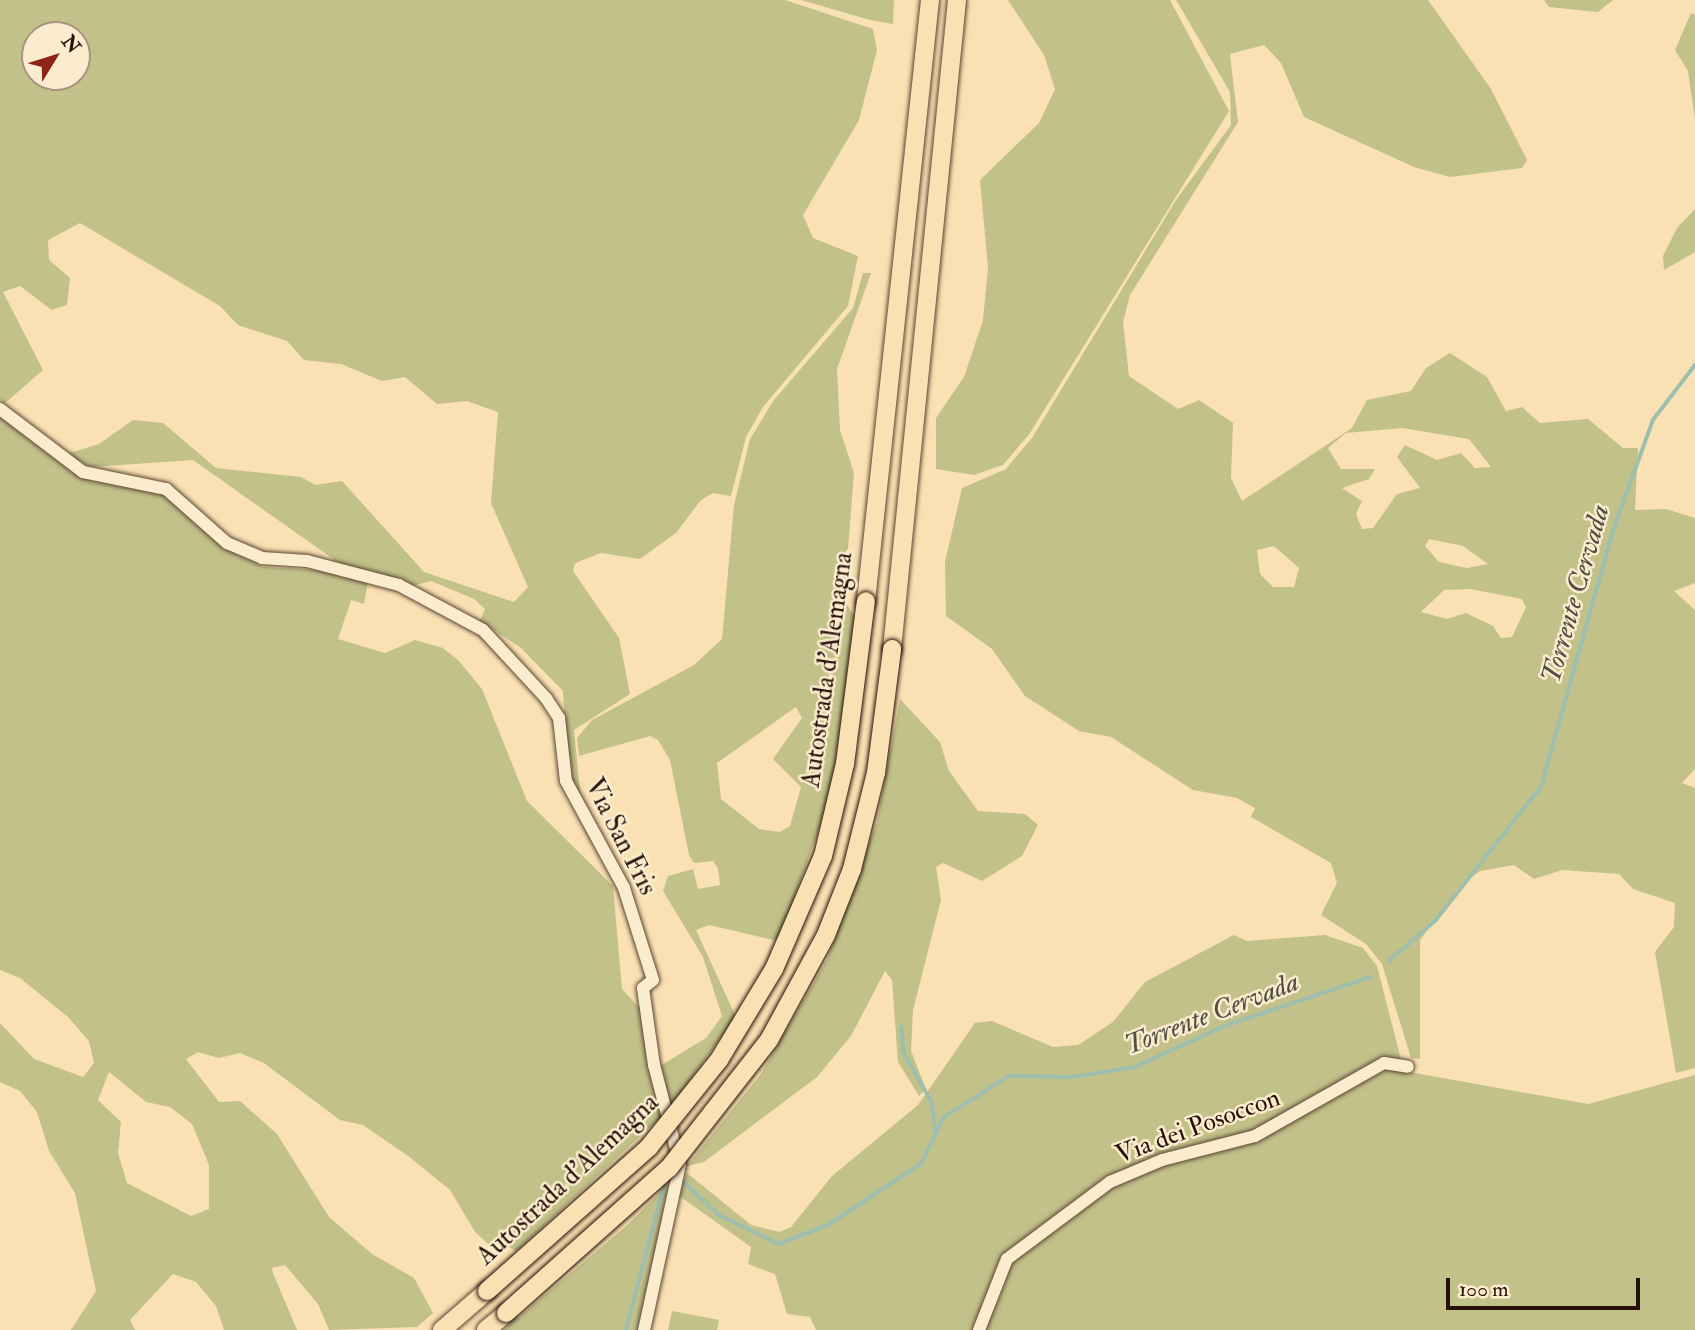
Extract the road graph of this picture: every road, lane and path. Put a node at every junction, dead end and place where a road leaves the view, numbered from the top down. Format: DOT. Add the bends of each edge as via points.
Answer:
graph roads {
  1 [pos="930,0"];
  2 [pos="957,0"];
  3 [pos="0,409"];
  4 [pos="1408,1067"];
  5 [pos="442,1330"];
  6 [pos="486,1330"];
  7 [pos="645,1330"];
  8 [pos="979,1330"];
  1 -- 5 [label="highway, Autostrada d'Alemagna, bridge" via="866,601 845,764 829,830 774,969 719,1060 649,1147"];
  2 -- 6 [label="highway, bridge" via="892,649 876,773 852,869 826,935 769,1040 669,1168"];
  3 -- 7 [label="street, Via San Fris" via="83,472 166,489 238,548 399,585 483,630 547,698 559,718 566,781 624,888 653,980 643,988 654,1065 680,1164"];
  4 -- 8 [label="street, Via dei Posoccon" via="1384,1063 1255,1136 1162,1160 1110,1182 1007,1259"];
}
